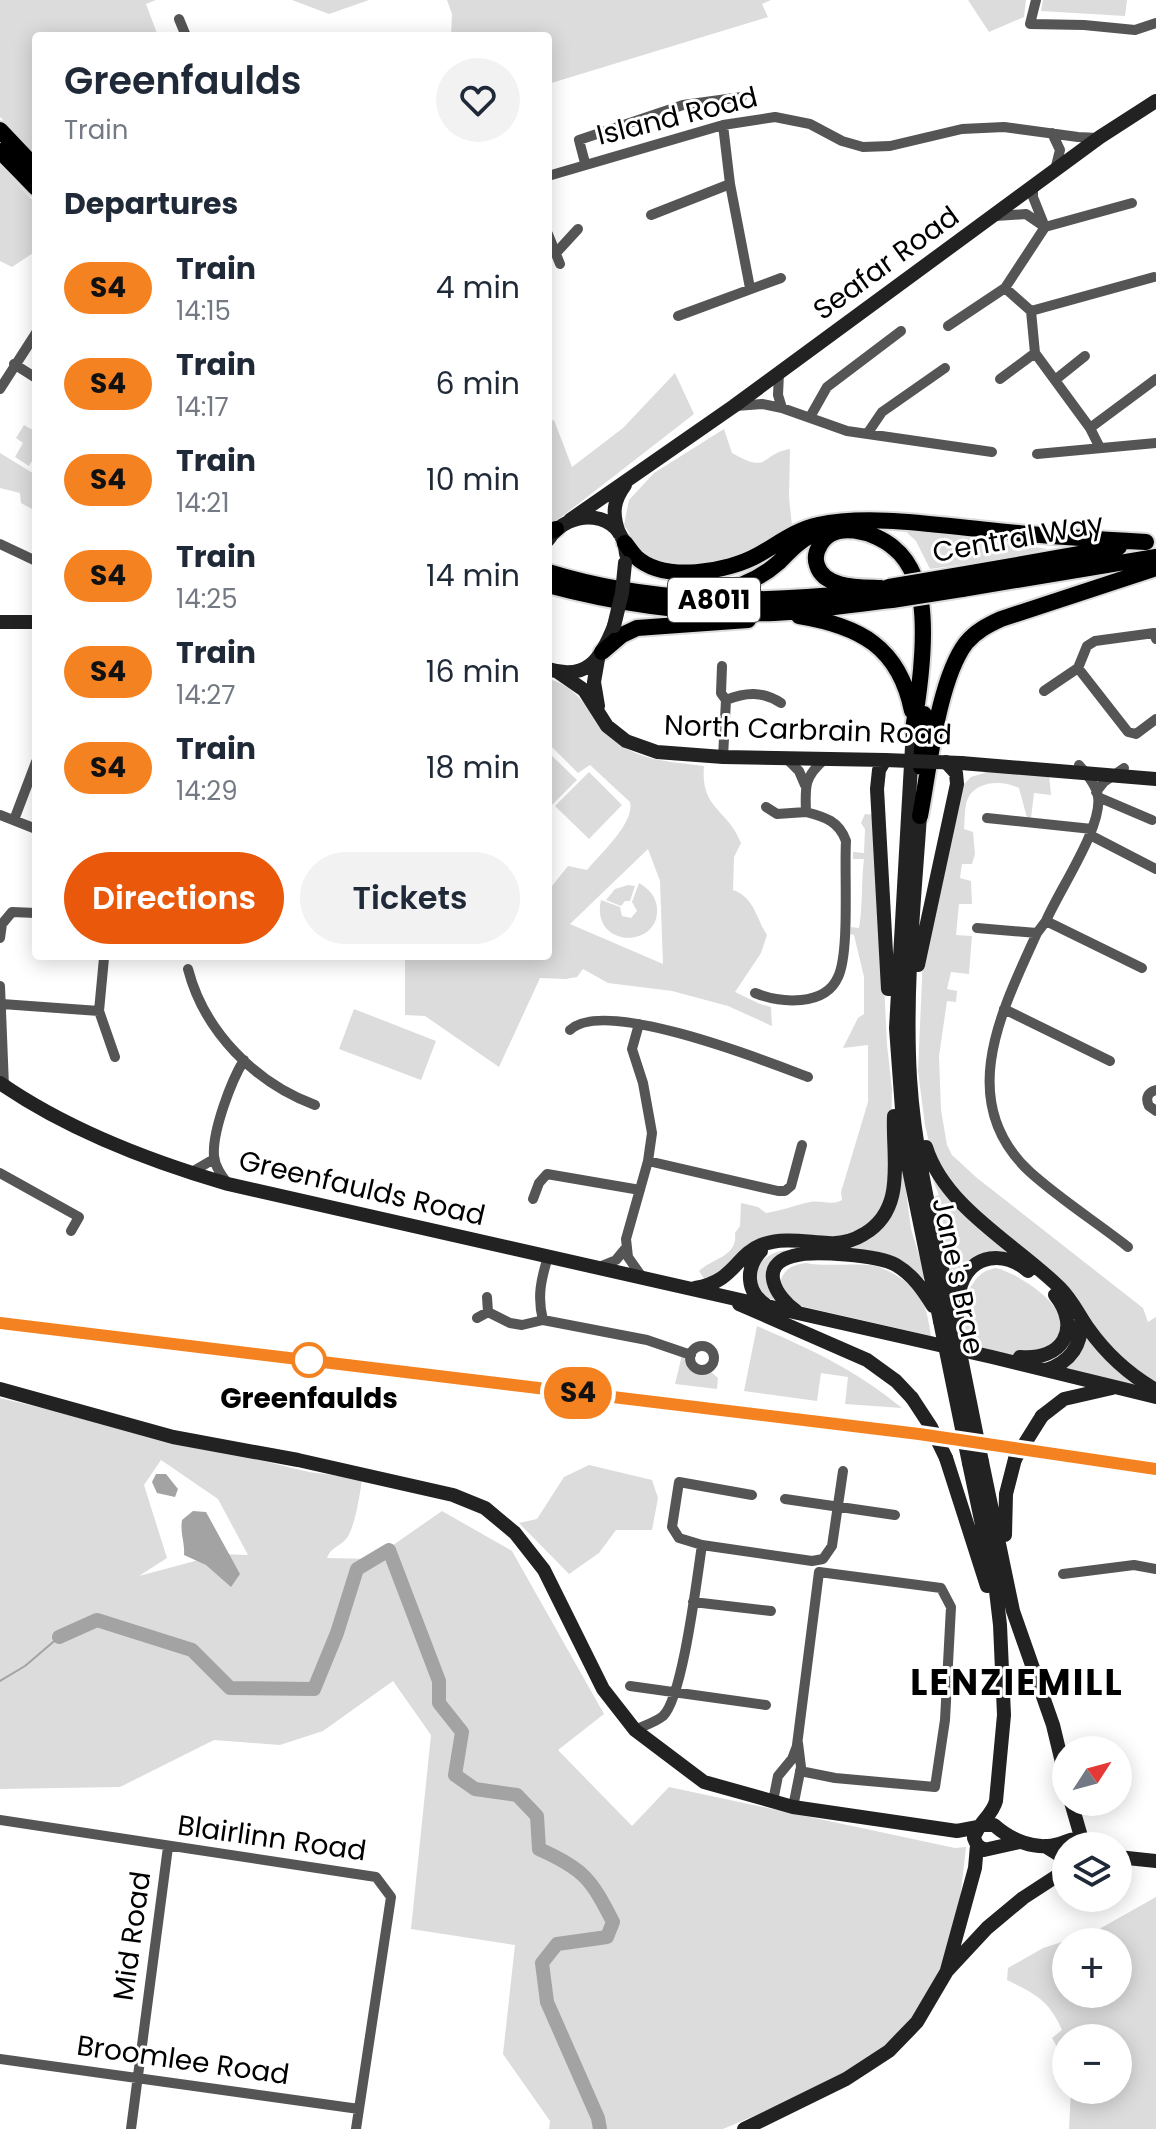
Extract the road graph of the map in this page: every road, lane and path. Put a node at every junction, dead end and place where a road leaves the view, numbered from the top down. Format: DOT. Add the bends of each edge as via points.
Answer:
graph roads {
  1 [pos="1036,0"];
  2 [pos="179,19"];
  3 [pos="1156,23"];
  4 [pos="184,32"];
  5 [pos="742,97"];
  6 [pos="1156,101"];
  7 [pos="723,125"];
  8 [pos="0,130"];
  9 [pos="1052,133"];
  10 [pos="1100,137"];
  11 [pos="0,151"];
  12 [pos="585,163"];
  13 [pos="32,164"];
  14 [pos="1055,172"];
  15 [pos="552,175"];
  16 [pos="32,184"];
  17 [pos="730,184"];
  18 [pos="1033,188"];
  19 [pos="1132,203"];
  20 [pos="651,215"];
  21 [pos="993,217"];
  22 [pos="1045,227"];
  23 [pos="578,229"];
  24 [pos="552,245"];
  25 [pos="1154,277"];
  26 [pos="781,278"];
  27 [pos="750,288"];
  28 [pos="1005,288"];
  29 [pos="1031,311"];
  30 [pos="678,316"];
  31 [pos="948,326"];
  32 [pos="901,331"];
  33 [pos="32,339"];
  34 [pos="1035,353"];
  35 [pos="1085,356"];
  36 [pos="14,364"];
  37 [pos="945,368"];
  38 [pos="779,373"];
  39 [pos="32,375"];
  40 [pos="1000,379"];
  41 [pos="1156,379"];
  42 [pos="1055,380"];
  43 [pos="0,389"];
  44 [pos="734,406"];
  45 [pos="782,408"];
  46 [pos="810,417"];
  47 [pos="1090,428"];
  48 [pos="867,434"];
  49 [pos="1156,443"];
  50 [pos="1099,446"];
  51 [pos="992,452"];
  52 [pos="1037,454"];
  53 [pos="646,466"];
  54 [pos="865,522"];
  55 [pos="831,524"];
  56 [pos="556,530"];
  57 [pos="622,538"];
  58 [pos="1151,541"];
  59 [pos="0,544"];
  60 [pos="1156,557"];
  61 [pos="32,559"];
  62 [pos="1156,568"];
  63 [pos="552,573"];
  64 [pos="961,582"];
  65 [pos="552,586"];
  66 [pos="888,592"];
  67 [pos="682,598"];
  68 [pos="775,613"];
  69 [pos="0,622"];
  70 [pos="32,622"];
  71 [pos="1155,635"];
  72 [pos="600,656"];
  73 [pos="722,666"];
  74 [pos="1078,668"];
  75 [pos="552,670"];
  76 [pos="552,671"];
  77 [pos="1044,691"];
  78 [pos="726,700"];
  79 [pos="781,703"];
  80 [pos="600,717"];
  81 [pos="1156,719"];
  82 [pos="913,729"];
  83 [pos="723,757"];
  84 [pos="786,758"];
  85 [pos="825,759"];
  86 [pos="849,760"];
  87 [pos="885,760"];
  88 [pos="982,764"];
  89 [pos="1082,769"];
  90 [pos="955,770"];
  91 [pos="1156,771"];
  92 [pos="1119,772"];
  93 [pos="32,773"];
  94 [pos="1156,779"];
  95 [pos="805,785"];
  96 [pos="877,789"];
  97 [pos="1097,794"];
  98 [pos="766,807"];
  99 [pos="806,812"];
  100 [pos="0,815"];
  101 [pos="920,816"];
  102 [pos="987,818"];
  103 [pos="14,820"];
  104 [pos="1152,820"];
  105 [pos="32,827"];
  106 [pos="1091,832"];
  107 [pos="1156,869"];
  108 [pos="32,913"];
  109 [pos="1046,921"];
  110 [pos="977,928"];
  111 [pos="1037,933"];
  112 [pos="0,938"];
  113 [pos="104,960"];
  114 [pos="1142,968"];
  115 [pos="188,969"];
  116 [pos="0,986"];
  117 [pos="755,993"];
  118 [pos="2,1004"];
  119 [pos="1004,1009"];
  120 [pos="99,1011"];
  121 [pos="909,1012"];
  122 [pos="639,1024"];
  123 [pos="896,1028"];
  124 [pos="570,1030"];
  125 [pos="2,1045"];
  126 [pos="115,1057"];
  127 [pos="244,1060"];
  128 [pos="1110,1061"];
  129 [pos="808,1077"];
  130 [pos="898,1080"];
  131 [pos="2,1085"];
  132 [pos="1156,1090"];
  133 [pos="913,1104"];
  134 [pos="315,1105"];
  135 [pos="1156,1111"];
  136 [pos="802,1145"];
  137 [pos="214,1159"];
  138 [pos="648,1161"];
  139 [pos="0,1173"];
  140 [pos="190,1173"];
  141 [pos="228,1184"];
  142 [pos="640,1190"];
  143 [pos="533,1199"];
  144 [pos="71,1231"];
  145 [pos="767,1244"];
  146 [pos="1128,1247"];
  147 [pos="625,1249"];
  148 [pos="548,1257"];
  149 [pos="599,1267"];
  150 [pos="642,1277"];
  151 [pos="690,1288"];
  152 [pos="487,1297"];
  153 [pos="728,1298"];
  154 [pos="766,1305"];
  155 [pos="488,1312"];
  156 [pos="801,1314"];
  157 [pos="477,1318"];
  158 [pos="1081,1318"];
  159 [pos="543,1320"];
  160 [pos="947,1322"];
  161 [pos="691,1355"];
  162 [pos="992,1357"];
  163 [pos="1046,1370"];
  164 [pos="1116,1387"];
  165 [pos="0,1389"];
  166 [pos="1156,1390"];
  167 [pos="1156,1397"];
  168 [pos="976,1463"];
  169 [pos="843,1471"];
  170 [pos="752,1495"];
  171 [pos="785,1499"];
  172 [pos="838,1507"];
  173 [pos="895,1515"];
  174 [pos="702,1545"];
  175 [pos="1156,1569"];
  176 [pos="1063,1574"];
  177 [pos="693,1602"];
  178 [pos="771,1611"];
  179 [pos="1013,1611"];
  180 [pos="1002,1649"];
  181 [pos="630,1686"];
  182 [pos="675,1694"];
  183 [pos="766,1705"];
  184 [pos="635,1730"];
  185 [pos="1056,1736"];
  186 [pos="797,1745"];
  187 [pos="800,1771"];
  188 [pos="773,1801"];
  189 [pos="793,1807"];
  190 [pos="0,1820"];
  191 [pos="1000,1831"];
  192 [pos="978,1835"];
  193 [pos="1020,1842"];
  194 [pos="1052,1845"];
  195 [pos="1045,1846"];
  196 [pos="168,1847"];
  197 [pos="997,1847"];
  198 [pos="1052,1850"];
  199 [pos="1132,1858"];
  200 [pos="1156,1861"];
  201 [pos="1052,1880"];
  202 [pos="947,1971"];
  203 [pos="0,2059"];
  204 [pos="136,2078"];
  205 [pos="359,2109"];
  206 [pos="131,2129"];
  207 [pos="356,2129"];
  208 [pos="744,2129"];
  1 -- 3 [label="street" via="1030,24 1135,30"];
  2 -- 4 [label="street"];
  5 -- 12 [label="street" via="683,105 579,140"];
  6 -- 10 [label="main road, Seafar Road"];
  7 -- 9 [label="street, Island Road" via="775,117 810,124 863,147 962,129"];
  7 -- 12 [label="street, Island Road"];
  7 -- 17 [label="street"];
  8 -- 13 [label="main road"];
  9 -- 10 [label="street, Island Road"];
  9 -- 14 [label="street" via="1060,150"];
  10 -- 14 [label="main road, Seafar Road"];
  11 -- 16 [label="main road"];
  12 -- 15 [label="street, Island Road"];
  14 -- 18 [label="main road, Seafar Road"];
  17 -- 20 [label="street"];
  17 -- 27 [label="street"];
  18 -- 21 [label="main road, Seafar Road"];
  18 -- 22 [label="street"];
  19 -- 22 [label="street"];
  21 -- 22 [label="street" via="1026,214"];
  21 -- 38 [label="main road, Seafar Road"];
  22 -- 28 [label="street"];
  23 -- 24 [label="street" via="558,258"];
  25 -- 29 [label="street"];
  26 -- 27 [label="street"];
  27 -- 30 [label="street"];
  28 -- 29 [label="street"];
  28 -- 31 [label="street"];
  29 -- 34 [label="street"];
  32 -- 46 [label="street" via="827,387"];
  33 -- 36 [label="street"];
  34 -- 40 [label="street"];
  34 -- 42 [label="street"];
  35 -- 42 [label="street"];
  36 -- 39 [label="street"];
  36 -- 43 [label="street"];
  37 -- 48 [label="street" via="882,412"];
  38 -- 44 [label="main road, Seafar Road"];
  38 -- 45 [label="street"];
  41 -- 47 [label="street"];
  42 -- 47 [label="street"];
  44 -- 45 [label="street"];
  44 -- 53 [label="main road, Seafar Road"];
  45 -- 46 [label="street"];
  46 -- 48 [label="street"];
  47 -- 50 [label="street"];
  48 -- 51 [label="street"];
  49 -- 50 [label="street"];
  50 -- 52 [label="street"];
  53 -- 56 [label="main road, Seafar Road"];
  53 -- 57 [label="main road, Seafar Road" via="618,496 613,513"];
  54 -- 55 [label="main road"];
  54 -- 58 [label="main road"];
  54 -- 101 [label="main road" via="907,549 920,569 928,602"];
  55 -- 57 [label="main road" via="803,529 746,561 705,572 659,568 638,559"];
  55 -- 67 [label="main road" via="743,585"];
  56 -- 57 [label="main road" via="597,517"];
  57 -- 72 [label="main road, Seafar Road, bridge" via="622,593"];
  58 -- 64 [label="main road, Central Way / A8011"];
  59 -- 61 [label="street"];
  60 -- 64 [label="main road, Central Way / A8011"];
  62 -- 101 [label="main road" via="1001,619 968,641 948,682"];
  63 -- 67 [label="main road, A8011"];
  64 -- 66 [label="main road, Central Way / A8011, bridge"];
  65 -- 68 [label="main road, A8011" via="657,607"];
  66 -- 67 [label="main road, A8011" via="776,600"];
  66 -- 68 [label="main road, A8011"];
  66 -- 82 [label="main road" via="830,581 816,560 821,543 834,533 869,534 893,546 914,577 922,620"];
  68 -- 72 [label="main road" via="742,622 637,628"];
  68 -- 82 [label="main road" via="846,626 875,643 904,683"];
  69 -- 70 [label="main road"];
  71 -- 74 [label="street" via="1095,641 1087,646"];
  72 -- 75 [label="main road" via="569,673"];
  72 -- 80 [label="main road" via="594,689"];
  73 -- 78 [label="street" via="721,693"];
  74 -- 77 [label="street"];
  74 -- 81 [label="street" via="1128,732 1136,734"];
  76 -- 80 [label="main road, North Carbrain Road" via="584,690"];
  78 -- 79 [label="street" via="743,693 768,695"];
  78 -- 83 [label="street"];
  80 -- 83 [label="main road, North Carbrain Road" via="626,741 657,752"];
  82 -- 123 [label="main road, Jane's Brae"];
  83 -- 84 [label="main road, North Carbrain Road"];
  84 -- 85 [label="main road, North Carbrain Road"];
  84 -- 95 [label="street"];
  85 -- 86 [label="main road, North Carbrain Road"];
  85 -- 95 [label="street"];
  86 -- 87 [label="main road, North Carbrain Road"];
  86 -- 96 [label="main road"];
  87 -- 90 [label="main road, North Carbrain Road, bridge"];
  87 -- 96 [label="main road"];
  88 -- 89 [label="main road, North Carbrain Road"];
  88 -- 90 [label="main road, North Carbrain Road"];
  88 -- 90 [label="main road"];
  89 -- 92 [label="main road, North Carbrain Road"];
  89 -- 97 [label="street"];
  90 -- 121 [label="main road"];
  91 -- 92 [label="main road, North Carbrain Road"];
  92 -- 94 [label="main road, North Carbrain Road"];
  92 -- 97 [label="street"];
  93 -- 103 [label="street"];
  95 -- 99 [label="street"];
  96 -- 123 [label="main road" via="888,989"];
  97 -- 104 [label="street"];
  97 -- 106 [label="street"];
  98 -- 99 [label="street" via="777,814"];
  99 -- 117 [label="street" via="833,821 846,841 839,976 822,995 777,1000"];
  100 -- 103 [label="street"];
  101 -- 121 [label="main road, Jane's Brae"];
  102 -- 106 [label="street"];
  103 -- 105 [label="street"];
  106 -- 107 [label="street"];
  106 -- 109 [label="street"];
  108 -- 112 [label="street" via="12,912 2,924"];
  109 -- 111 [label="street"];
  109 -- 114 [label="street"];
  110 -- 111 [label="street"];
  111 -- 119 [label="street"];
  113 -- 120 [label="street"];
  115 -- 127 [label="street" via="210,1023"];
  116 -- 118 [label="street"];
  118 -- 120 [label="street"];
  118 -- 125 [label="street"];
  119 -- 128 [label="street"];
  119 -- 146 [label="street" via="994,1036 989,1096 1001,1135 1028,1170"];
  120 -- 126 [label="street"];
  121 -- 133 [label="main road, Jane's Brae"];
  122 -- 124 [label="street" via="577,1023"];
  122 -- 129 [label="street" via="736,1049"];
  122 -- 138 [label="street" via="632,1049 652,1133"];
  123 -- 130 [label="main road, Jane's Brae"];
  125 -- 131 [label="street"];
  127 -- 134 [label="street" via="282,1090"];
  127 -- 137 [label="street" via="227,1096"];
  130 -- 145 [label="main road" via="894,1190 884,1217 844,1243"];
  130 -- 160 [label="main road, Jane's Brae" via="905,1150"];
  131 -- 140 [label="main road, Greenfaulds Road" via="117,1146"];
  132 -- 135 [label="street" via="1147,1099"];
  133 -- 158 [label="main road" via="931,1163 945,1184 1063,1291"];
  133 -- 160 [label="main road, Jane's Brae"];
  136 -- 138 [label="street" via="785,1191"];
  137 -- 140 [label="street"];
  137 -- 141 [label="street"];
  138 -- 142 [label="street"];
  139 -- 144 [label="street" via="79,1217"];
  140 -- 141 [label="main road, Greenfaulds Road"];
  141 -- 148 [label="main road, Greenfaulds Road"];
  142 -- 143 [label="street" via="547,1174"];
  142 -- 147 [label="street"];
  145 -- 151 [label="main road" via="717,1282"];
  145 -- 154 [label="main road" via="749,1276 753,1292"];
  147 -- 149 [label="street"];
  147 -- 150 [label="street"];
  148 -- 149 [label="main road, Greenfaulds Road"];
  148 -- 159 [label="street" via="540,1282"];
  149 -- 150 [label="main road, Greenfaulds Road"];
  150 -- 151 [label="main road, Greenfaulds Road"];
  151 -- 153 [label="main road, Greenfaulds Road"];
  152 -- 155 [label="street"];
  153 -- 154 [label="main road"];
  153 -- 180 [label="main road, bridge" via="867,1360 912,1398 946,1458"];
  154 -- 156 [label="main road"];
  155 -- 157 [label="street"];
  155 -- 159 [label="street" via="522,1325"];
  156 -- 160 [label="main road" via="773,1285 774,1270 783,1260 797,1255 868,1256 908,1274"];
  156 -- 162 [label="main road"];
  158 -- 163 [label="main road" via="1072,1355"];
  158 -- 166 [label="main road" via="1120,1366"];
  159 -- 161 [label="street" via="647,1340"];
  160 -- 162 [label="main road" via="974,1265 1001,1257 1017,1262 1048,1288 1067,1313 1068,1329 1062,1343 1039,1358"];
  160 -- 168 [label="main road, Jane's Brae, bridge"];
  162 -- 163 [label="main road"];
  163 -- 164 [label="main road"];
  164 -- 167 [label="main road"];
  164 -- 179 [label="main road, bridge" via="1064,1399 1042,1416 1015,1459 1004,1518"];
  165 -- 184 [label="main road" via="173,1437 341,1469 453,1495 485,1508 515,1533 544,1570 603,1689"];
  168 -- 179 [label="main road, Jane's Brae"];
  168 -- 180 [label="main road, Jane's Brae"];
  169 -- 172 [label="street"];
  170 -- 174 [label="street" via="679,1482 672,1527 679,1538"];
  171 -- 172 [label="street"];
  172 -- 173 [label="street"];
  172 -- 174 [label="street" via="832,1546 823,1559"];
  174 -- 177 [label="street"];
  175 -- 176 [label="street" via="1134,1565"];
  177 -- 178 [label="street"];
  177 -- 182 [label="street"];
  179 -- 185 [label="main road, Jane's Brae"];
  180 -- 192 [label="main road, Jane's Brae" via="1004,1715 996,1801"];
  181 -- 182 [label="street"];
  182 -- 183 [label="street"];
  182 -- 184 [label="street" via="663,1716"];
  184 -- 188 [label="main road" via="704,1782"];
  186 -- 187 [label="street"];
  186 -- 187 [label="street" via="819,1572 941,1588 951,1607 945,1720 935,1787"];
  186 -- 188 [label="street" via="778,1776"];
  187 -- 189 [label="street"];
  188 -- 189 [label="main road"];
  189 -- 192 [label="main road"];
  190 -- 196 [label="street, Blairlinn Road"];
  191 -- 192 [label="main road" via="994,1825"];
  191 -- 193 [label="main road"];
  191 -- 197 [label="main road"];
  192 -- 197 [label="main road" via="989,1850"];
  192 -- 202 [label="main road, Jane's Brae" via="975,1868"];
  193 -- 195 [label="main road"];
  193 -- 197 [label="main road"];
  194 -- 195 [label="main road"];
  195 -- 198 [label="main road"];
  196 -- 204 [label="street, Mid Road"];
  196 -- 205 [label="street, Blairlinn Road" via="376,1877 391,1897"];
  199 -- 200 [label="main road"];
  201 -- 202 [label="main road" via="1004,1913"];
  202 -- 208 [label="main road" via="917,2022 889,2051 846,2079"];
  203 -- 204 [label="street, Broomlee Road"];
  204 -- 205 [label="street, Broomlee Road"];
  204 -- 206 [label="street, Mid Road"];
  205 -- 207 [label="street, Blairlinn Road"];
}
